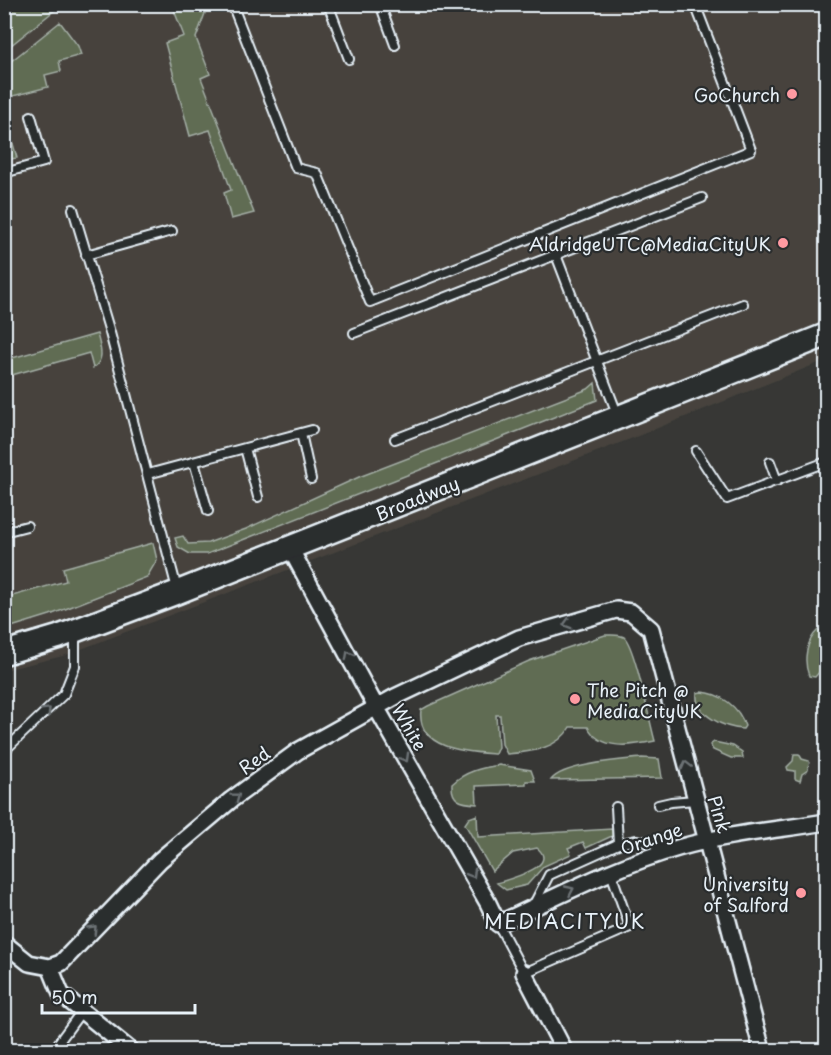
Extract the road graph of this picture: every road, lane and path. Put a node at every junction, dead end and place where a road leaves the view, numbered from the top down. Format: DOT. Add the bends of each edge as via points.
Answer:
graph roads {
  1 [pos="232,4"];
  2 [pos="328,4"];
  3 [pos="380,4"];
  4 [pos="695,4"];
  5 [pos="395,45"];
  6 [pos="349,59"];
  7 [pos="31,116"];
  8 [pos="4,173"];
  9 [pos="702,198"];
  10 [pos="73,209"];
  11 [pos="172,231"];
  12 [pos="86,255"];
  13 [pos="556,255"];
  14 [pos="743,304"];
  15 [pos="354,333"];
  16 [pos="826,335"];
  17 [pos="597,360"];
  18 [pos="618,417"];
  19 [pos="312,430"];
  20 [pos="301,433"];
  21 [pos="395,439"];
  22 [pos="245,448"];
  23 [pos="696,451"];
  24 [pos="194,462"];
  25 [pos="770,462"];
  26 [pos="826,462"];
  27 [pos="148,474"];
  28 [pos="311,479"];
  29 [pos="777,481"];
  30 [pos="258,497"];
  31 [pos="207,511"];
  32 [pos="27,526"];
  33 [pos="4,532"];
  34 [pos="290,548"];
  35 [pos="178,592"];
  36 [pos="616,610"];
  37 [pos="75,630"];
  38 [pos="4,653"];
  39 [pos="376,707"];
  40 [pos="4,751"];
  41 [pos="695,800"];
  42 [pos="658,805"];
  43 [pos="616,807"];
  44 [pos="826,822"];
  45 [pos="708,841"];
  46 [pos="618,844"];
  47 [pos="677,848"];
  48 [pos="611,873"];
  49 [pos="532,908"];
  50 [pos="498,924"];
  51 [pos="4,943"];
  52 [pos="50,967"];
  53 [pos="524,973"];
  54 [pos="81,1012"];
  55 [pos="59,1042"];
  56 [pos="130,1050"];
  57 [pos="564,1050"];
  58 [pos="762,1050"];
  1 -- 4 [label="lane" via="296,168 317,173 370,302 751,150"];
  2 -- 6 [label="lane"];
  3 -- 5 [label="lane"];
  7 -- 8 [label="lane" via="44,162"];
  9 -- 13 [label="lane"];
  10 -- 12 [label="lane"];
  11 -- 12 [label="lane"];
  12 -- 27 [label="lane"];
  13 -- 15 [label="lane"];
  13 -- 17 [label="lane"];
  14 -- 17 [label="lane"];
  16 -- 18 [label="street, Broadway"];
  17 -- 18 [label="lane"];
  17 -- 21 [label="lane"];
  18 -- 34 [label="street, Broadway"];
  19 -- 20 [label="lane"];
  20 -- 22 [label="lane"];
  20 -- 28 [label="lane"];
  22 -- 24 [label="lane"];
  22 -- 30 [label="lane"];
  23 -- 29 [label="lane" via="727,500"];
  24 -- 27 [label="lane"];
  24 -- 31 [label="lane"];
  25 -- 29 [label="lane"];
  26 -- 29 [label="lane"];
  27 -- 35 [label="lane"];
  32 -- 33 [label="lane"];
  34 -- 35 [label="street, Broadway"];
  39 -- 34 [label="street, White, one-way"];
  35 -- 37 [label="street, Broadway"];
  36 -- 39 [label="street, Red, one-way" via="519,638"];
  41 -- 36 [label="street, Pink, one-way" via="651,629 631,612"];
  37 -- 38 [label="street, Broadway"];
  40 -- 37 [label="lane, one-way" via="64,694 75,666"];
  39 -- 50 [label="street, White, one-way"];
  52 -- 39 [label="street, Red, one-way" via="61,963 160,860 231,800 298,751"];
  41 -- 42 [label="lane"];
  41 -- 45 [label="street, Pink"];
  43 -- 46 [label="lane"];
  44 -- 45 [label="street, Orange"];
  45 -- 47 [label="street, Orange"];
  45 -- 58 [label="street, Pink"];
  46 -- 47 [label="lane" via="636,840"];
  46 -- 49 [label="lane" via="549,875"];
  47 -- 48 [label="street, Orange"];
  49 -- 48 [label="street, Orange, one-way"];
  48 -- 53 [label="lane" via="630,927"];
  49 -- 50 [label="street, Orange"];
  50 -- 53 [label="lane"];
  51 -- 52 [label="street" via="29,963"];
  52 -- 54 [label="street" via="61,994"];
  53 -- 57 [label="street"];
  54 -- 55 [label="lane"];
  54 -- 56 [label="street"];
}
